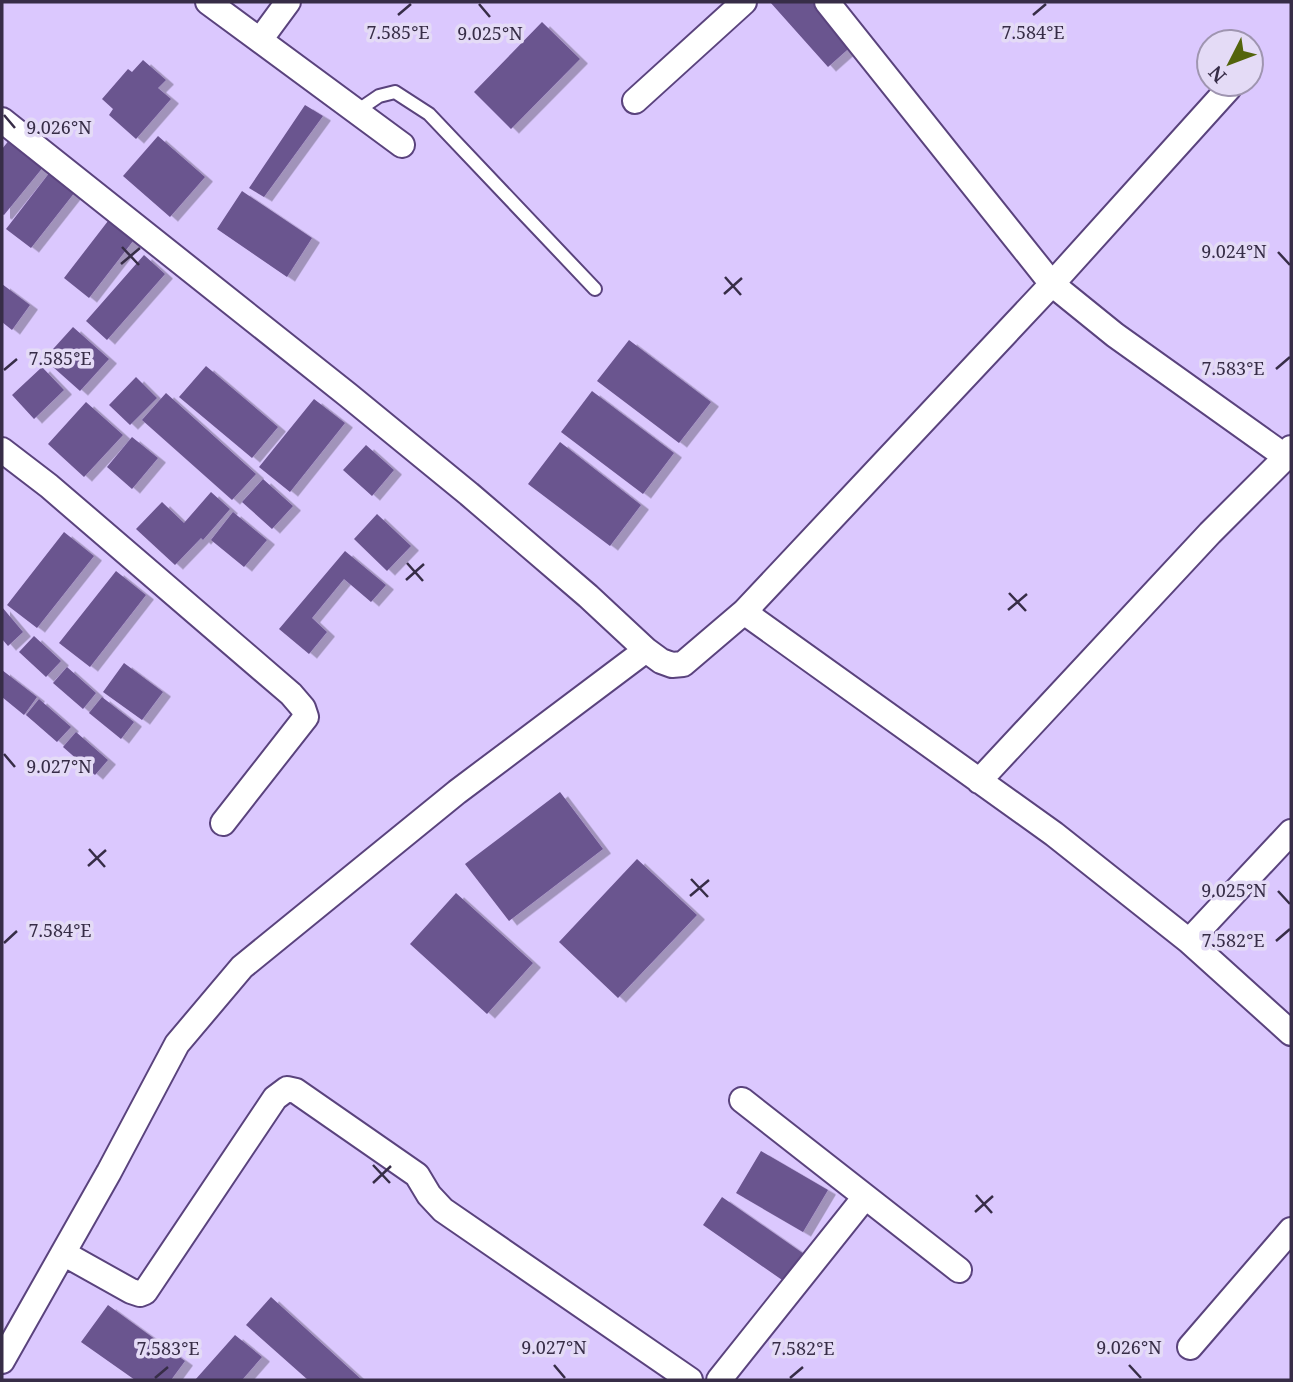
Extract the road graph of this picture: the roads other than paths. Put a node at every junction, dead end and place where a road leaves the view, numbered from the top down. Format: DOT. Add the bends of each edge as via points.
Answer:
graph roads {
  1 [pos="208,2"];
  2 [pos="288,2"];
  3 [pos="744,2"];
  4 [pos="827,2"];
  5 [pos="260,40"];
  6 [pos="1220,98"];
  7 [pos="635,101"];
  8 [pos="357,111"];
  9 [pos="2,120"];
  10 [pos="402,145"];
  11 [pos="1052,284"];
  12 [pos="595,289"];
  13 [pos="2,450"];
  14 [pos="1289,452"];
  15 [pos="744,612"];
  16 [pos="646,650"];
  17 [pos="979,781"];
  18 [pos="223,822"];
  19 [pos="1291,832"];
  20 [pos="1189,941"];
  21 [pos="1291,1033"];
  22 [pos="742,1100"];
  23 [pos="865,1197"];
  24 [pos="1291,1230"];
  25 [pos="63,1253"];
  26 [pos="959,1270"];
  27 [pos="1190,1347"];
  28 [pos="2,1361"];
  29 [pos="690,1380"];
  30 [pos="719,1380"];
  1 -- 5 [label="street"];
  2 -- 5 [label="street"];
  3 -- 7 [label="street"];
  4 -- 11 [label="street"];
  5 -- 8 [label="street"];
  6 -- 11 [label="street"];
  8 -- 10 [label="street"];
  8 -- 12 [label="lane" via="379,96 395,92 429,114"];
  9 -- 16 [label="street" via="470,494"];
  11 -- 14 [label="street" via="1115,335"];
  11 -- 15 [label="street"];
  13 -- 18 [label="street" via="303,708 306,717"];
  14 -- 17 [label="street"];
  15 -- 16 [label="street" via="683,664 661,661"];
  15 -- 17 [label="street"];
  16 -- 25 [label="street" via="457,792 242,967 177,1044"];
  17 -- 20 [label="street"];
  19 -- 20 [label="street"];
  20 -- 21 [label="street"];
  22 -- 23 [label="street"];
  23 -- 26 [label="street"];
  23 -- 30 [label="street"];
  24 -- 27 [label="street"];
  25 -- 28 [label="street"];
  25 -- 29 [label="street" via="131,1291 145,1292 275,1098 287,1089 417,1175 443,1210"];
}
